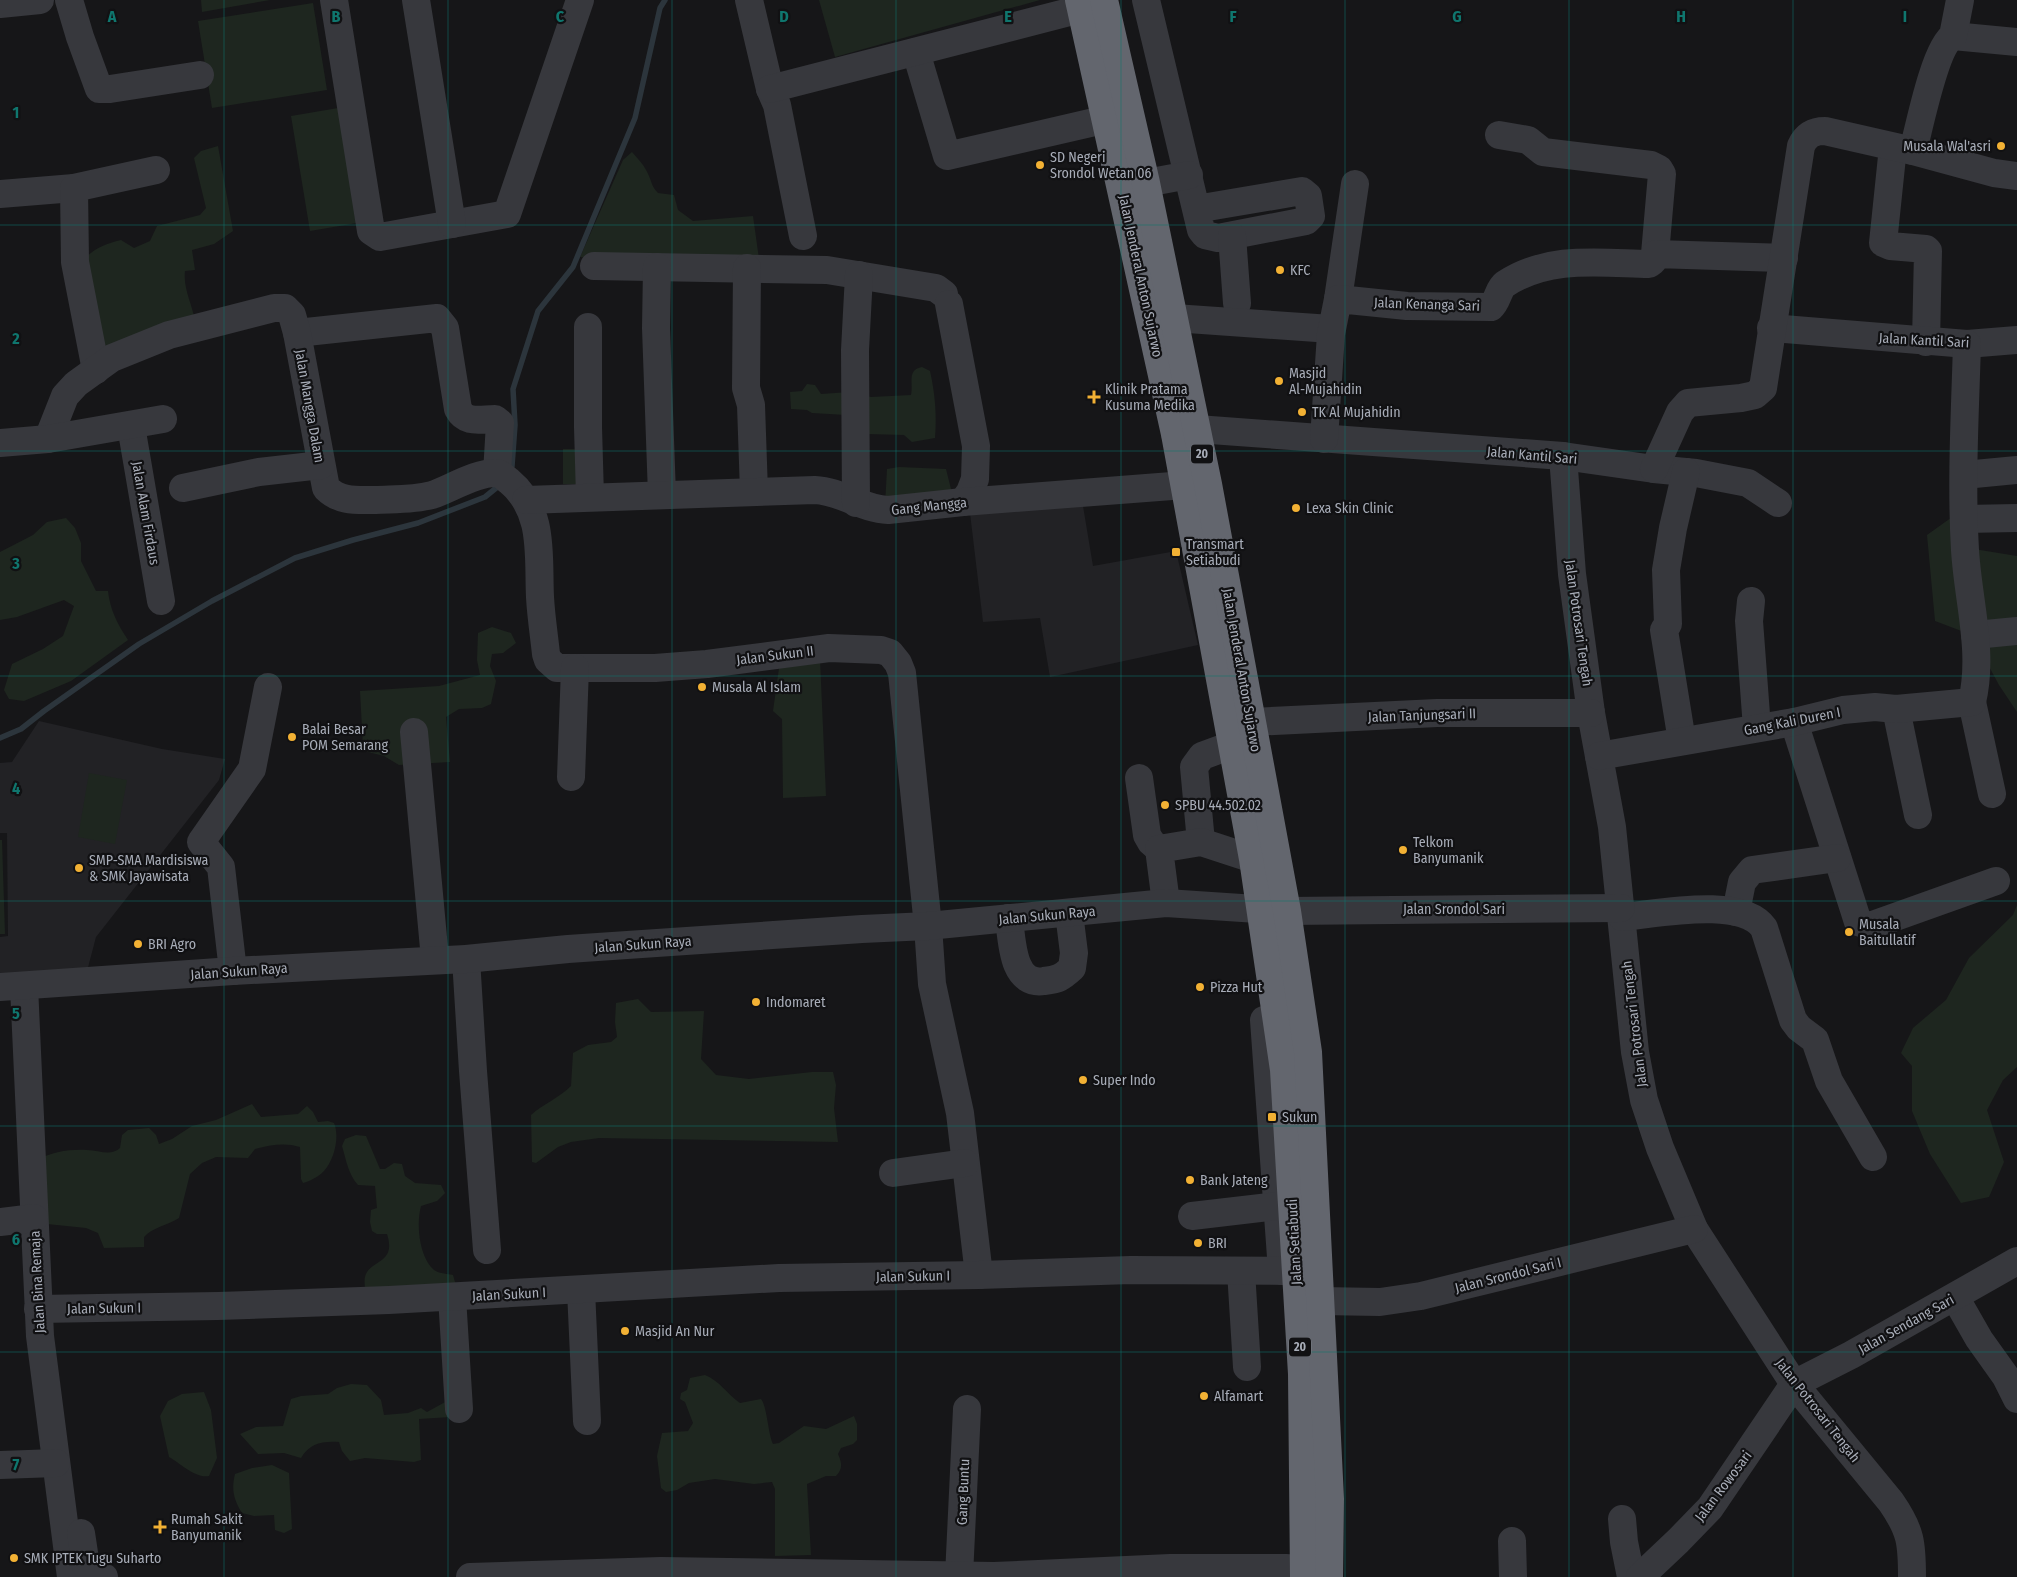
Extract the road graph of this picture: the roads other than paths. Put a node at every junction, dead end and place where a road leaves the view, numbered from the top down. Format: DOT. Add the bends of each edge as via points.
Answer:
graph roads {
  1 [pos="40,0"];
  2 [pos="69,0"];
  3 [pos="334,0"];
  4 [pos="416,0"];
  5 [pos="580,0"];
  6 [pos="749,0"];
  7 [pos="1146,0"];
  8 [pos="1960,0"];
  9 [pos="0,4"];
  10 [pos="1093,4"];
  11 [pos="1953,36"];
  12 [pos="2017,42"];
  13 [pos="916,52"];
  14 [pos="200,75"];
  15 [pos="770,88"];
  16 [pos="1118,116"];
  17 [pos="1499,135"];
  18 [pos="1903,149"];
  19 [pos="156,170"];
  20 [pos="1189,175"];
  21 [pos="2017,176"];
  22 [pos="1146,183"];
  23 [pos="1354,184"];
  24 [pos="74,188"];
  25 [pos="0,194"];
  26 [pos="1196,209"];
  27 [pos="452,224"];
  28 [pos="803,236"];
  29 [pos="1232,236"];
  30 [pos="1148,253"];
  31 [pos="1655,254"];
  32 [pos="1784,258"];
  33 [pos="594,266"];
  34 [pos="657,267"];
  35 [pos="747,268"];
  36 [pos="859,275"];
  37 [pos="1338,299"];
  38 [pos="1237,302"];
  39 [pos="1174,318"];
  40 [pos="588,327"];
  41 [pos="1771,328"];
  42 [pos="1332,329"];
  43 [pos="297,333"];
  44 [pos="2017,340"];
  45 [pos="1926,342"];
  46 [pos="1966,344"];
  47 [pos="96,370"];
  48 [pos="163,419"];
  49 [pos="131,426"];
  50 [pos="1186,432"];
  51 [pos="1324,439"];
  52 [pos="48,440"];
  53 [pos="0,443"];
  54 [pos="1562,456"];
  55 [pos="320,465"];
  56 [pos="1654,469"];
  57 [pos="2017,470"];
  58 [pos="1686,472"];
  59 [pos="1964,475"];
  60 [pos="510,484"];
  61 [pos="1185,485"];
  62 [pos="183,488"];
  63 [pos="754,492"];
  64 [pos="662,495"];
  65 [pos="590,497"];
  66 [pos="963,502"];
  67 [pos="856,503"];
  68 [pos="1778,503"];
  69 [pos="2017,518"];
  70 [pos="1964,519"];
  71 [pos="161,600"];
  72 [pos="1750,601"];
  73 [pos="2017,631"];
  74 [pos="1976,635"];
  75 [pos="575,668"];
  76 [pos="268,687"];
  77 [pos="1974,696"];
  78 [pos="1896,709"];
  79 [pos="1592,713"];
  80 [pos="1252,722"];
  81 [pos="1794,722"];
  82 [pos="1757,728"];
  83 [pos="414,732"];
  84 [pos="1682,741"];
  85 [pos="1232,745"];
  86 [pos="1599,756"];
  87 [pos="571,777"];
  88 [pos="1139,778"];
  89 [pos="1992,794"];
  90 [pos="1918,815"];
  91 [pos="1201,842"];
  92 [pos="1159,849"];
  93 [pos="1837,858"];
  94 [pos="1252,859"];
  95 [pos="1996,881"];
  96 [pos="1166,903"];
  97 [pos="1274,910"];
  98 [pos="1736,912"];
  99 [pos="1069,913"];
  100 [pos="1622,913"];
  101 [pos="1009,918"];
  102 [pos="928,926"];
  103 [pos="466,958"];
  104 [pos="434,959"];
  105 [pos="234,971"];
  106 [pos="12,987"];
  107 [pos="1264,1020"];
  108 [pos="1873,1157"];
  109 [pos="965,1163"];
  110 [pos="893,1173"];
  111 [pos="1278,1206"];
  112 [pos="1192,1216"];
  113 [pos="34,1218"];
  114 [pos="0,1222"];
  115 [pos="1694,1229"];
  116 [pos="487,1250"];
  117 [pos="2017,1261"];
  118 [pos="1242,1271"];
  119 [pos="1289,1271"];
  120 [pos="979,1275"];
  121 [pos="581,1290"];
  122 [pos="452,1297"];
  123 [pos="1955,1297"];
  124 [pos="1320,1301"];
  125 [pos="38,1308"];
  126 [pos="1248,1367"];
  127 [pos="1794,1384"];
  128 [pos="2017,1399"];
  129 [pos="459,1409"];
  130 [pos="966,1409"];
  131 [pos="587,1422"];
  132 [pos="0,1464"];
  133 [pos="56,1464"];
  134 [pos="61,1501"];
  135 [pos="1622,1520"];
  136 [pos="1512,1541"];
  137 [pos="1258,1572"];
  138 [pos="662,1574"];
  139 [pos="1292,1574"];
  140 [pos="960,1576"];
  141 [pos="71,1577"];
  142 [pos="104,1577"];
  143 [pos="470,1577"];
  144 [pos="1329,1577"];
  145 [pos="1513,1577"];
  146 [pos="1631,1577"];
  147 [pos="1640,1577"];
  148 [pos="1912,1577"];
  1 -- 9 [label="street"];
  2 -- 14 [label="street" via="99,88"];
  3 -- 27 [label="street" via="372,231 380,237"];
  4 -- 27 [label="street"];
  5 -- 27 [label="street" via="507,214"];
  6 -- 15 [label="street"];
  7 -- 20 [label="street"];
  8 -- 11 [label="street"];
  10 -- 13 [label="street"];
  10 -- 16 [label="highway, Jalan Jenderal Anton Sujarwo / 20"];
  11 -- 12 [label="street"];
  11 -- 18 [label="street" via="1948,38 1936,63"];
  13 -- 15 [label="street"];
  13 -- 16 [label="street" via="947,156"];
  15 -- 28 [label="street" via="788,154"];
  16 -- 22 [label="highway, Jalan Jenderal Anton Sujarwo / 20"];
  16 -- 30 [label="highway, Jalan Jenderal Anton Sujarwo / 20"];
  17 -- 31 [label="street" via="1528,140 1543,152 1651,165 1659,169 1662,174"];
  18 -- 21 [label="street"];
  18 -- 32 [label="street" via="1824,131 1816,131 1805,138 1801,146"];
  18 -- 45 [label="street" via="1883,243 1928,251"];
  19 -- 24 [label="street"];
  20 -- 22 [label="street"];
  20 -- 26 [label="street"];
  22 -- 30 [label="highway, Jalan Jenderal Anton Sujarwo / 20"];
  23 -- 37 [label="street"];
  24 -- 25 [label="street"];
  24 -- 47 [label="street" via="75,262"];
  26 -- 29 [label="street" via="1205,235 1218,238"];
  26 -- 29 [label="street" via="1302,191 1308,196 1311,216 1306,221"];
  29 -- 38 [label="street"];
  30 -- 39 [label="highway, Jalan Jenderal Anton Sujarwo / 20"];
  30 -- 50 [label="highway, Jalan Jenderal Anton Sujarwo / 20"];
  31 -- 32 [label="street"];
  31 -- 37 [label="street, Jalan Kenanga Sari" via="1649,264 1565,262 1544,267 1504,285 1491,307 1407,306"];
  32 -- 41 [label="street"];
  33 -- 34 [label="street"];
  34 -- 35 [label="street"];
  34 -- 64 [label="street"];
  35 -- 36 [label="street" via="826,270"];
  35 -- 63 [label="street" via="746,388 751,405"];
  36 -- 66 [label="street" via="936,288 946,299 976,446 975,479"];
  36 -- 67 [label="street" via="855,350"];
  37 -- 42 [label="street"];
  39 -- 42 [label="street"];
  39 -- 50 [label="highway, Jalan Jenderal Anton Sujarwo / 20"];
  40 -- 65 [label="street"];
  41 -- 45 [label="street, Jalan Kantil Sari"];
  41 -- 56 [label="street" via="1763,388 1755,395 1741,398 1688,403 1680,412"];
  42 -- 51 [label="street"];
  43 -- 47 [label="street, Jalan Mangga Dalam" via="292,315 285,308 274,308 169,335 126,351"];
  43 -- 55 [label="street, Jalan Mangga Dalam"];
  43 -- 60 [label="street" via="437,318 444,328 458,409 468,420 495,419 500,423"];
  44 -- 46 [label="street, Jalan Kantil Sari"];
  45 -- 46 [label="street, Jalan Kantil Sari"];
  46 -- 59 [label="street"];
  47 -- 52 [label="street, Jalan Mangga Dalam" via="65,396"];
  48 -- 49 [label="street"];
  49 -- 52 [label="street"];
  49 -- 71 [label="street, Jalan Alam Firdaus"];
  50 -- 51 [label="street, Jalan Kantil Sari"];
  50 -- 61 [label="highway, Jalan Jenderal Anton Sujarwo / 20"];
  50 -- 80 [label="highway, Jalan Jenderal Anton Sujarwo / 20"];
  51 -- 54 [label="street, Jalan Kantil Sari"];
  52 -- 53 [label="street"];
  54 -- 56 [label="street, Jalan Kantil Sari"];
  54 -- 79 [label="street, Jalan Potrosari Tengah" via="1572,574"];
  55 -- 60 [label="street, Jalan Mangga Dalam" via="326,488 332,495 352,500 420,497 479,476"];
  55 -- 62 [label="street" via="259,472"];
  56 -- 58 [label="street, Jalan Kantil Sari"];
  57 -- 59 [label="street"];
  58 -- 68 [label="street, Jalan Kantil Sari" via="1748,483"];
  58 -- 84 [label="street" via="1666,570 1668,624 1664,630"];
  59 -- 70 [label="street"];
  60 -- 65 [label="street, Gang Mangga"];
  60 -- 75 [label="street, Jalan Sukun II" via="534,519 539,539 540,598 548,660 558,668"];
  61 -- 66 [label="street, Gang Mangga"];
  61 -- 85 [label="highway, Jalan Jenderal Anton Sujarwo / 20"];
  63 -- 64 [label="street, Gang Mangga"];
  63 -- 67 [label="street, Gang Mangga" via="823,490"];
  64 -- 65 [label="street, Gang Mangga"];
  66 -- 67 [label="street, Gang Mangga" via="888,510"];
  69 -- 70 [label="street"];
  70 -- 74 [label="street"];
  72 -- 82 [label="street"];
  73 -- 74 [label="street"];
  74 -- 77 [label="street"];
  75 -- 87 [label="street"];
  75 -- 102 [label="street, Jalan Sukun II" via="707,664 829,648 882,650 890,654 902,673"];
  76 -- 105 [label="street" via="252,769 201,842 221,867"];
  77 -- 78 [label="street, Gang Kali Duren I"];
  77 -- 89 [label="street"];
  78 -- 81 [label="street, Gang Kali Duren I" via="1843,710"];
  78 -- 90 [label="street"];
  79 -- 80 [label="street, Jalan Tanjungsari II" via="1437,713"];
  79 -- 86 [label="street, Jalan Potrosari Tengah"];
  80 -- 97 [label="highway, Jalan Jenderal Anton Sujarwo / 20"];
  81 -- 82 [label="street, Gang Kali Duren I"];
  81 -- 93 [label="street"];
  82 -- 84 [label="street, Gang Kali Duren I"];
  83 -- 104 [label="street"];
  84 -- 86 [label="street, Gang Kali Duren I"];
  85 -- 91 [label="street" via="1202,756 1194,766"];
  85 -- 94 [label="highway, Jalan Jenderal Anton Sujarwo / 20"];
  86 -- 100 [label="street, Jalan Potrosari Tengah" via="1612,827"];
  88 -- 92 [label="street" via="1147,835"];
  91 -- 92 [label="street"];
  91 -- 94 [label="street"];
  92 -- 96 [label="street"];
  93 -- 95 [label="street" via="1858,922 1870,926"];
  93 -- 98 [label="street" via="1752,870 1742,882"];
  94 -- 97 [label="highway, Jalan Jenderal Anton Sujarwo / 20"];
  96 -- 97 [label="street, Jalan Sukun Raya"];
  96 -- 99 [label="street, Jalan Sukun Raya"];
  97 -- 100 [label="street, Jalan Srondol Sari"];
  97 -- 119 [label="highway, Jalan Setiabudi / 20" via="1284,1070"];
  97 -- 124 [label="highway, Jalan Setiabudi / 20" via="1308,1052"];
  98 -- 100 [label="street, Jalan Srondol Sari" via="1718,908"];
  98 -- 108 [label="street, Jalan Srondol Sari" via="1755,918 1764,928 1793,1020 1815,1040 1828,1082"];
  99 -- 101 [label="street, Jalan Sukun Raya"];
  99 -- 101 [label="street" via="1074,953 1072,968 1060,978 1035,982 1024,976 1015,958"];
  100 -- 115 [label="street, Jalan Potrosari Tengah" via="1635,1052 1644,1100"];
  101 -- 102 [label="street, Jalan Sukun Raya"];
  102 -- 103 [label="street, Jalan Sukun Raya" via="862,928"];
  102 -- 109 [label="street" via="933,992 960,1113"];
  103 -- 104 [label="street, Jalan Sukun Raya"];
  103 -- 116 [label="street"];
  104 -- 105 [label="street, Jalan Sukun Raya"];
  105 -- 106 [label="street, Jalan Sukun Raya"];
  106 -- 113 [label="street, Jalan Bina Remaja"];
  107 -- 111 [label="street"];
  109 -- 110 [label="street"];
  109 -- 120 [label="street"];
  111 -- 112 [label="street"];
  111 -- 119 [label="street"];
  113 -- 114 [label="street"];
  113 -- 125 [label="street, Jalan Bina Remaja"];
  115 -- 124 [label="street, Jalan Srondol Sari I" via="1422,1296 1380,1302"];
  115 -- 127 [label="street, Jalan Potrosari Tengah"];
  117 -- 123 [label="street, Jalan Sendang Sari"];
  118 -- 119 [label="street, Jalan Sukun I"];
  118 -- 120 [label="street, Jalan Sukun I" via="1131,1270"];
  118 -- 126 [label="street"];
  119 -- 139 [label="highway, Jalan Setiabudi / 20" via="1302,1374 1304,1501"];
  120 -- 121 [label="street, Jalan Sukun I" via="778,1278"];
  121 -- 122 [label="street, Jalan Sukun I"];
  121 -- 131 [label="street"];
  122 -- 125 [label="street, Jalan Sukun I" via="228,1306"];
  122 -- 129 [label="street"];
  123 -- 127 [label="street, Jalan Sendang Sari"];
  123 -- 128 [label="street"];
  124 -- 144 [label="highway, Jalan Setiabudi / 20" via="1330,1499"];
  125 -- 133 [label="street, Jalan Bina Remaja"];
  127 -- 147 [label="street, Jalan Rowosari" via="1710,1508"];
  127 -- 148 [label="street, Jalan Potrosari Tengah" via="1903,1519 1912,1547"];
  130 -- 140 [label="street, Gang Buntu"];
  132 -- 133 [label="street"];
  133 -- 134 [label="street, Jalan Bina Remaja"];
  134 -- 141 [label="street, Jalan Bina Remaja"];
  134 -- 142 [label="street" via="75,1500 79,1505 86,1566"];
  135 -- 146 [label="street"];
  136 -- 145 [label="street"];
  137 -- 139 [label="street"];
  137 -- 140 [label="street" via="1170,1568"];
  138 -- 140 [label="street"];
  138 -- 143 [label="street"];
}
